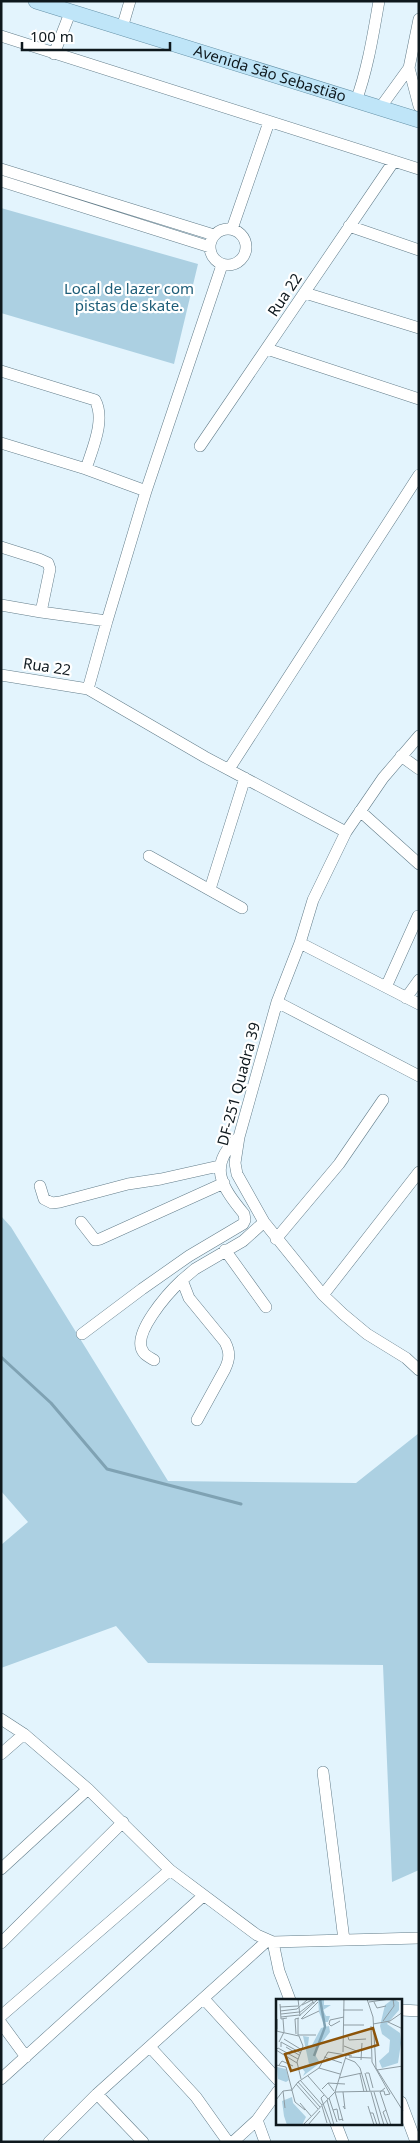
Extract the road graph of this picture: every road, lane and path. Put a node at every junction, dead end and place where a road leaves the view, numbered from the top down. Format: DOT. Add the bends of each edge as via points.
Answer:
graph roads {
  1 [pos="36,1"];
  2 [pos="130,1"];
  3 [pos="379,1"];
  4 [pos="70,13"];
  5 [pos="419,20"];
  6 [pos="122,28"];
  7 [pos="1,36"];
  8 [pos="54,54"];
  9 [pos="409,68"];
  10 [pos="356,101"];
  11 [pos="419,106"];
  12 [pos="380,108"];
  13 [pos="419,120"];
  14 [pos="269,122"];
  15 [pos="394,161"];
  16 [pos="1,169"];
  17 [pos="419,169"];
  18 [pos="1,181"];
  19 [pos="349,226"];
  20 [pos="232,229"];
  21 [pos="214,235"];
  22 [pos="210,247"];
  23 [pos="419,250"];
  24 [pos="222,264"];
  25 [pos="305,293"];
  26 [pos="419,328"];
  27 [pos="267,349"];
  28 [pos="1,371"];
  29 [pos="419,399"];
  30 [pos="1,443"];
  31 [pos="200,446"];
  32 [pos="86,469"];
  33 [pos="419,475"];
  34 [pos="146,491"];
  35 [pos="1,547"];
  36 [pos="1,606"];
  37 [pos="41,612"];
  38 [pos="107,621"];
  39 [pos="1,675"];
  40 [pos="88,689"];
  41 [pos="419,736"];
  42 [pos="401,756"];
  43 [pos="419,769"];
  44 [pos="229,770"];
  45 [pos="245,778"];
  46 [pos="360,810"];
  47 [pos="346,832"];
  48 [pos="149,856"];
  49 [pos="419,864"];
  50 [pos="210,889"];
  51 [pos="242,908"];
  52 [pos="418,916"];
  53 [pos="300,943"];
  54 [pos="419,980"];
  55 [pos="386,987"];
  56 [pos="406,998"];
  57 [pos="277,1002"];
  58 [pos="419,1004"];
  59 [pos="419,1076"];
  60 [pos="383,1100"];
  61 [pos="239,1136"];
  62 [pos="219,1166"];
  63 [pos="418,1175"];
  64 [pos="224,1183"];
  65 [pos="40,1186"];
  66 [pos="82,1222"];
  67 [pos="264,1222"];
  68 [pos="276,1239"];
  69 [pos="225,1250"];
  70 [pos="182,1280"];
  71 [pos="323,1295"];
  72 [pos="266,1307"];
  73 [pos="82,1334"];
  74 [pos="154,1360"];
  75 [pos="419,1370"];
  76 [pos="197,1420"];
  77 [pos="1,1719"];
  78 [pos="24,1734"];
  79 [pos="1,1754"];
  80 [pos="323,1772"];
  81 [pos="88,1789"];
  82 [pos="123,1822"];
  83 [pos="1,1869"];
  84 [pos="170,1870"];
  85 [pos="203,1896"];
  86 [pos="419,1938"];
  87 [pos="344,1940"];
  88 [pos="271,1941"];
  89 [pos="1,1943"];
  90 [pos="204,1999"];
  91 [pos="290,1999"];
  92 [pos="402,2010"];
  93 [pos="419,2011"];
  94 [pos="1,2016"];
  95 [pos="1,2022"];
  96 [pos="150,2047"];
  97 [pos="26,2057"];
  98 [pos="276,2078"];
  99 [pos="1,2079"];
  100 [pos="97,2094"];
  101 [pos="276,2094"];
  102 [pos="402,2105"];
  103 [pos="257,2120"];
  104 [pos="337,2126"];
  105 [pos="48,2142"];
  106 [pos="143,2142"];
  107 [pos="228,2142"];
  108 [pos="233,2142"];
  109 [pos="265,2142"];
  110 [pos="343,2142"];
  111 [pos="416,2142"];
  1 -- 4 [label="main road, Avenida São Sebastião"];
  2 -- 6 [label="street"];
  3 -- 10 [label="street"];
  4 -- 6 [label="main road, Avenida São Sebastião"];
  4 -- 8 [label="street"];
  5 -- 9 [label="street"];
  6 -- 10 [label="main road, Avenida São Sebastião"];
  7 -- 8 [label="street"];
  8 -- 14 [label="street"];
  9 -- 11 [label="street"];
  9 -- 12 [label="street"];
  10 -- 12 [label="main road, Avenida São Sebastião"];
  12 -- 13 [label="main road, Avenida São Sebastião"];
  14 -- 15 [label="street"];
  14 -- 20 [label="street"];
  15 -- 17 [label="street"];
  15 -- 19 [label="street, Rua 22"];
  16 -- 21 [label="street"];
  18 -- 22 [label="street"];
  19 -- 23 [label="street"];
  19 -- 25 [label="street, Rua 22"];
  20 -- 21 [label="street"];
  20 -- 24 [label="street" via="246,242 246,252 232,265"];
  21 -- 22 [label="street"];
  22 -- 24 [label="street" via="216,261"];
  24 -- 34 [label="street"];
  25 -- 26 [label="street"];
  25 -- 27 [label="street, Rua 22"];
  27 -- 29 [label="street"];
  27 -- 31 [label="street, Rua 22"];
  28 -- 32 [label="street" via="95,400 100,418"];
  30 -- 32 [label="street"];
  32 -- 34 [label="street"];
  33 -- 44 [label="street"];
  34 -- 38 [label="street"];
  35 -- 37 [label="street" via="48,564 50,569"];
  36 -- 37 [label="street"];
  37 -- 38 [label="street"];
  38 -- 40 [label="street"];
  39 -- 40 [label="street, Rua 22"];
  40 -- 44 [label="street"];
  41 -- 42 [label="street, DF-251 Quadra 39"];
  42 -- 43 [label="street"];
  42 -- 46 [label="street, DF-251 Quadra 39"];
  44 -- 45 [label="street"];
  45 -- 47 [label="street"];
  45 -- 50 [label="street"];
  46 -- 47 [label="street, DF-251 Quadra 39"];
  46 -- 49 [label="street"];
  47 -- 53 [label="street, DF-251 Quadra 39" via="313,900"];
  48 -- 50 [label="street"];
  50 -- 51 [label="street"];
  52 -- 55 [label="street"];
  53 -- 55 [label="street"];
  53 -- 57 [label="street, DF-251 Quadra 39"];
  54 -- 56 [label="street"];
  55 -- 56 [label="street"];
  56 -- 58 [label="street"];
  57 -- 59 [label="street"];
  57 -- 61 [label="street, DF-251 Quadra 39"];
  60 -- 68 [label="street" via="339,1164"];
  61 -- 62 [label="street" via="221,1158"];
  61 -- 67 [label="street, DF-251 Quadra 39" via="235,1163 237,1174"];
  62 -- 64 [label="street"];
  62 -- 65 [label="street" via="52,1203 44,1199"];
  63 -- 71 [label="street"];
  64 -- 66 [label="street" via="100,1239 90,1236"];
  64 -- 73 [label="street" via="244,1214 243,1224 142,1288"];
  67 -- 68 [label="street, DF-251 Quadra 39"];
  67 -- 69 [label="street" via="243,1241"];
  68 -- 71 [label="street, DF-251 Quadra 39"];
  69 -- 70 [label="street"];
  69 -- 72 [label="street"];
  70 -- 74 [label="street" via="169,1292 141,1334 140,1344 144,1353"];
  70 -- 76 [label="street" via="189,1298 229,1350 225,1369"];
  71 -- 75 [label="street, DF-251 Quadra 39" via="367,1334"];
  77 -- 78 [label="street"];
  78 -- 79 [label="street"];
  78 -- 81 [label="street"];
  80 -- 87 [label="street"];
  81 -- 82 [label="street"];
  81 -- 83 [label="street"];
  82 -- 84 [label="street"];
  82 -- 89 [label="street"];
  84 -- 85 [label="street"];
  84 -- 94 [label="street"];
  85 -- 88 [label="street" via="251,1931"];
  85 -- 97 [label="street"];
  86 -- 87 [label="street"];
  87 -- 88 [label="street"];
  88 -- 90 [label="street"];
  88 -- 91 [label="street"];
  90 -- 96 [label="street"];
  90 -- 98 [label="street"];
  92 -- 93 [label="street"];
  95 -- 97 [label="street"];
  96 -- 100 [label="street"];
  96 -- 107 [label="street" via="196,2097"];
  97 -- 99 [label="street"];
  100 -- 105 [label="street"];
  100 -- 106 [label="street"];
  101 -- 103 [label="street"];
  102 -- 111 [label="street"];
  103 -- 108 [label="street"];
  103 -- 109 [label="street"];
  104 -- 110 [label="street"];
}
